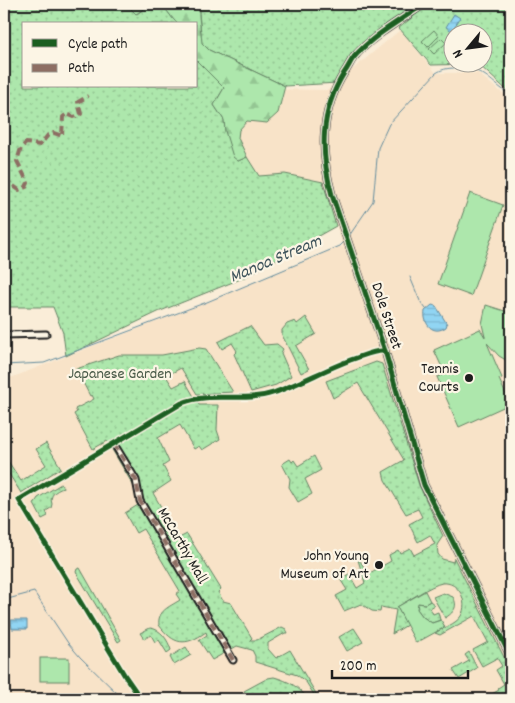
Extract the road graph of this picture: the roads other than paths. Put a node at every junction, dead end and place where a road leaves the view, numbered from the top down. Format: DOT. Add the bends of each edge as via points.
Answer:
graph roads {
  1 [pos="424,4"];
  2 [pos="46,334"];
  3 [pos="4,335"];
  4 [pos="114,444"];
  5 [pos="511,657"];
  6 [pos="233,660"];
  1 -- 5 [label="street, Dole Street" via="390,26 354,58 338,83 324,133 327,177 385,351 424,485"];
  2 -- 3 [label="street"];
  4 -- 6 [label="street, McCarthy Mall" via="136,480 142,504"];
}
